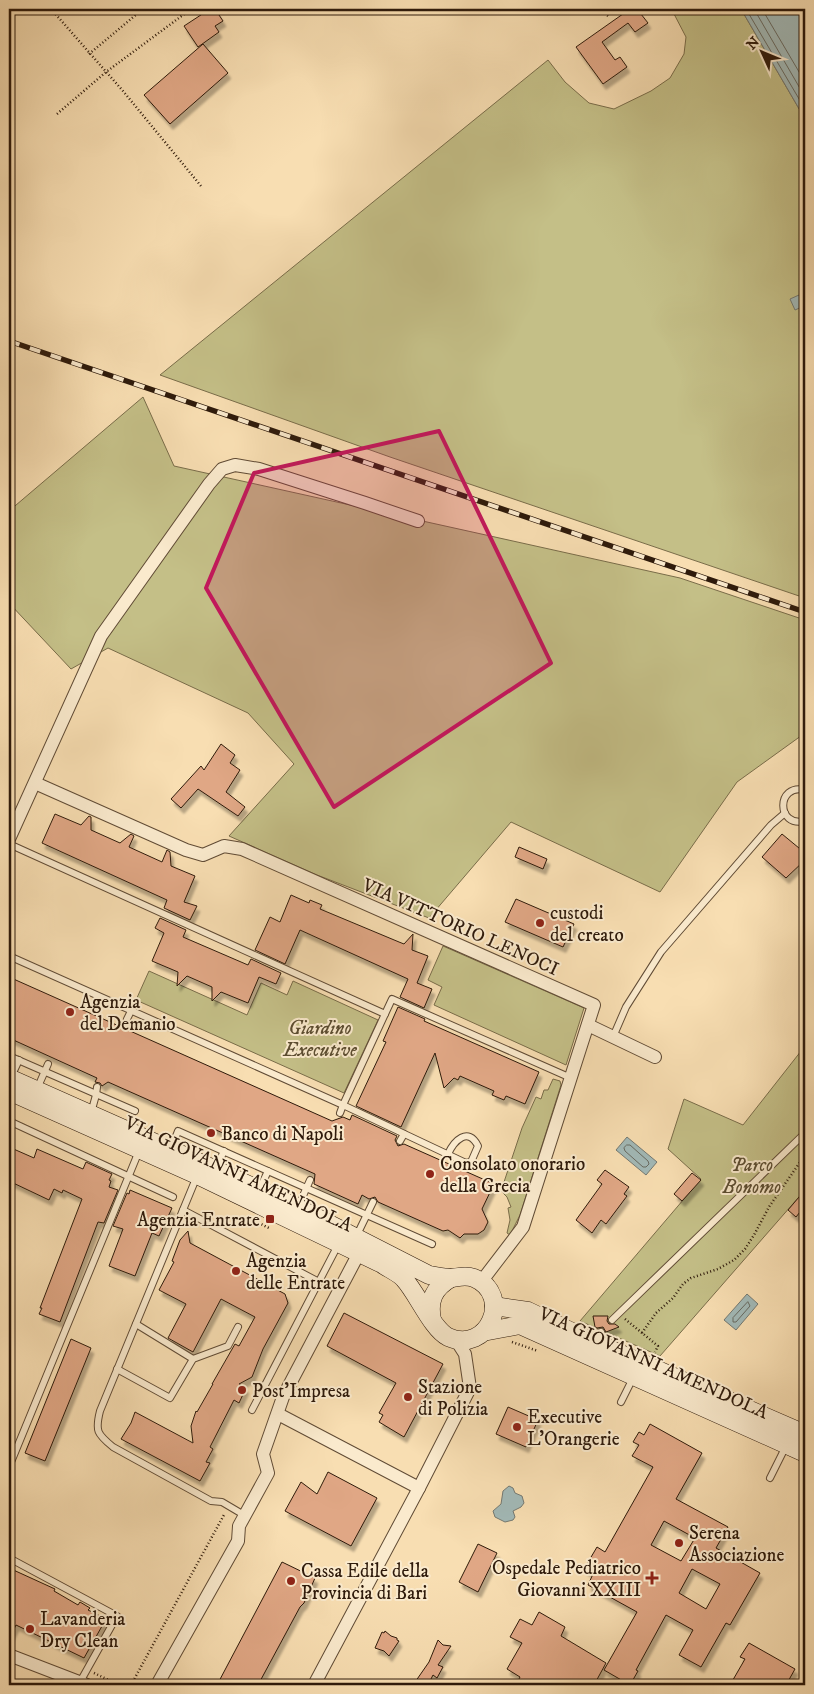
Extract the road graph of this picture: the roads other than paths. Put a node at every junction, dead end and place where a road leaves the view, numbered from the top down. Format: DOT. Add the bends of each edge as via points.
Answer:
graph roads {
  1 [pos="418,521"];
  2 [pos="34,783"];
  3 [pos="805,790"];
  4 [pos="785,813"];
  5 [pos="805,821"];
  6 [pos="9,840"];
  7 [pos="9,844"];
  8 [pos="9,956"];
  9 [pos="131,1011"];
  10 [pos="385,1014"];
  11 [pos="127,1019"];
  12 [pos="588,1025"];
  13 [pos="613,1037"];
  14 [pos="9,1056"];
  15 [pos="655,1056"];
  16 [pos="19,1060"];
  17 [pos="48,1064"];
  18 [pos="45,1072"];
  19 [pos="571,1078"];
  20 [pos="9,1083"];
  21 [pos="97,1087"];
  22 [pos="36,1090"];
  23 [pos="96,1095"];
  24 [pos="343,1106"];
  25 [pos="136,1111"];
  26 [pos="91,1114"];
  27 [pos="340,1114"];
  28 [pos="9,1121"];
  29 [pos="805,1133"];
  30 [pos="404,1134"];
  31 [pos="400,1141"];
  32 [pos="140,1149"];
  33 [pos="171,1150"];
  34 [pos="224,1151"];
  35 [pos="448,1154"];
  36 [pos="216,1170"];
  37 [pos="268,1172"];
  38 [pos="197,1175"];
  39 [pos="128,1176"];
  40 [pos="310,1180"];
  41 [pos="307,1188"];
  42 [pos="258,1190"];
  43 [pos="172,1197"];
  44 [pos="373,1202"];
  45 [pos="298,1208"];
  46 [pos="183,1210"];
  47 [pos="367,1215"];
  48 [pos="432,1244"];
  49 [pos="351,1245"];
  50 [pos="451,1278"];
  51 [pos="319,1282"];
  52 [pos="481,1282"];
  53 [pos="494,1306"];
  54 [pos="432,1320"];
  55 [pos="612,1320"];
  56 [pos="136,1324"];
  57 [pos="238,1327"];
  58 [pos="483,1332"];
  59 [pos="456,1340"];
  60 [pos="192,1359"];
  61 [pos="643,1365"];
  62 [pos="118,1369"];
  63 [pos="621,1402"];
  64 [pos="252,1410"];
  65 [pos="278,1414"];
  66 [pos="805,1434"];
  67 [pos="787,1445"];
  68 [pos="805,1453"];
  69 [pos="9,1466"];
  70 [pos="770,1478"];
  71 [pos="419,1488"];
  72 [pos="244,1515"];
  73 [pos="9,1558"];
  74 [pos="9,1655"];
  75 [pos="83,1684"];
  76 [pos="157,1685"];
  77 [pos="314,1685"];
  1 -- 2 [label="street" via="258,469 235,464 222,469 208,484 101,636"];
  2 -- 6 [label="street"];
  2 -- 12 [label="street, VIA VITTORIO LENOCI" via="203,856 224,846 242,849 594,1005"];
  3 -- 4 [label="lane" via="798,788 788,793 783,802"];
  4 -- 5 [label="lane" via="798,822"];
  4 -- 13 [label="lane" via="661,952 626,1007"];
  7 -- 10 [label="lane"];
  8 -- 9 [label="lane" via="80,992"];
  9 -- 11 [label="lane"];
  9 -- 24 [label="lane"];
  10 -- 19 [label="lane" via="392,999"];
  10 -- 24 [label="lane"];
  12 -- 13 [label="street"];
  12 -- 19 [label="street, VIA VITTORIO LENOCI"];
  13 -- 15 [label="street"];
  14 -- 16 [label="lane"];
  16 -- 18 [label="lane"];
  16 -- 20 [label="lane"];
  17 -- 18 [label="lane"];
  18 -- 22 [label="lane"];
  18 -- 23 [label="lane"];
  19 -- 52 [label="street, VIA VITTORIO LENOCI" via="523,1227"];
  20 -- 22 [label="main road, VIA GIOVANNI AMENDOLA"];
  20 -- 32 [label="main road, VIA GIOVANNI AMENDOLA"];
  21 -- 23 [label="lane"];
  22 -- 26 [label="main road, VIA GIOVANNI AMENDOLA"];
  23 -- 25 [label="lane"];
  23 -- 26 [label="lane"];
  24 -- 27 [label="lane"];
  24 -- 30 [label="lane"];
  26 -- 33 [label="main road, VIA GIOVANNI AMENDOLA"];
  28 -- 39 [label="lane"];
  29 -- 55 [label="lane"];
  30 -- 31 [label="lane"];
  30 -- 35 [label="lane"];
  32 -- 38 [label="main road, VIA GIOVANNI AMENDOLA"];
  32 -- 39 [label="lane"];
  33 -- 34 [label="lane" via="178,1131"];
  33 -- 36 [label="main road, VIA GIOVANNI AMENDOLA"];
  34 -- 36 [label="lane"];
  34 -- 37 [label="lane"];
  35 -- 35 [label="lane" via="452,1145 463,1137 469,1136 478,1146 471,1162 466,1163"];
  36 -- 42 [label="main road, VIA GIOVANNI AMENDOLA"];
  37 -- 41 [label="lane"];
  37 -- 42 [label="lane"];
  38 -- 46 [label="lane"];
  38 -- 49 [label="main road, VIA GIOVANNI AMENDOLA"];
  39 -- 43 [label="lane"];
  39 -- 69 [label="lane"];
  40 -- 41 [label="lane"];
  41 -- 45 [label="lane"];
  41 -- 47 [label="lane"];
  42 -- 45 [label="main road, VIA GIOVANNI AMENDOLA"];
  44 -- 47 [label="lane"];
  45 -- 49 [label="main road, VIA GIOVANNI AMENDOLA"];
  46 -- 51 [label="lane"];
  46 -- 56 [label="lane"];
  47 -- 48 [label="lane"];
  47 -- 49 [label="lane"];
  49 -- 50 [label="main road, VIA GIOVANNI AMENDOLA" via="429,1274"];
  49 -- 51 [label="lane"];
  49 -- 54 [label="main road, VIA GIOVANNI AMENDOLA" via="403,1277"];
  49 -- 65 [label="street"];
  50 -- 52 [label="main road, VIA GIOVANNI AMENDOLA" via="472,1277"];
  50 -- 54 [label="main road" via="435,1291 431,1300"];
  51 -- 64 [label="lane"];
  52 -- 53 [label="main road" via="488,1288"];
  53 -- 58 [label="main road" via="490,1325"];
  53 -- 61 [label="main road, VIA GIOVANNI AMENDOLA" via="528,1311 596,1336"];
  54 -- 59 [label="main road, VIA GIOVANNI AMENDOLA" via="446,1336"];
  56 -- 60 [label="lane"];
  56 -- 62 [label="lane"];
  57 -- 60 [label="lane" via="228,1346"];
  58 -- 59 [label="main road, VIA GIOVANNI AMENDOLA" via="475,1338"];
  58 -- 61 [label="main road, VIA GIOVANNI AMENDOLA" via="520,1325"];
  59 -- 71 [label="street" via="465,1354 470,1388"];
  60 -- 62 [label="lane" via="170,1398"];
  61 -- 63 [label="lane"];
  61 -- 66 [label="main road, VIA GIOVANNI AMENDOLA"];
  61 -- 67 [label="main road, VIA GIOVANNI AMENDOLA"];
  62 -- 72 [label="lane" via="96,1426 100,1437 211,1501 222,1502"];
  65 -- 71 [label="street"];
  65 -- 72 [label="street" via="263,1454 268,1473"];
  67 -- 68 [label="main road, VIA GIOVANNI AMENDOLA"];
  67 -- 70 [label="lane"];
  71 -- 77 [label="street"];
  72 -- 76 [label="street" via="238,1541"];
  73 -- 75 [label="lane" via="117,1616"];
  74 -- 75 [label="street"];
}
